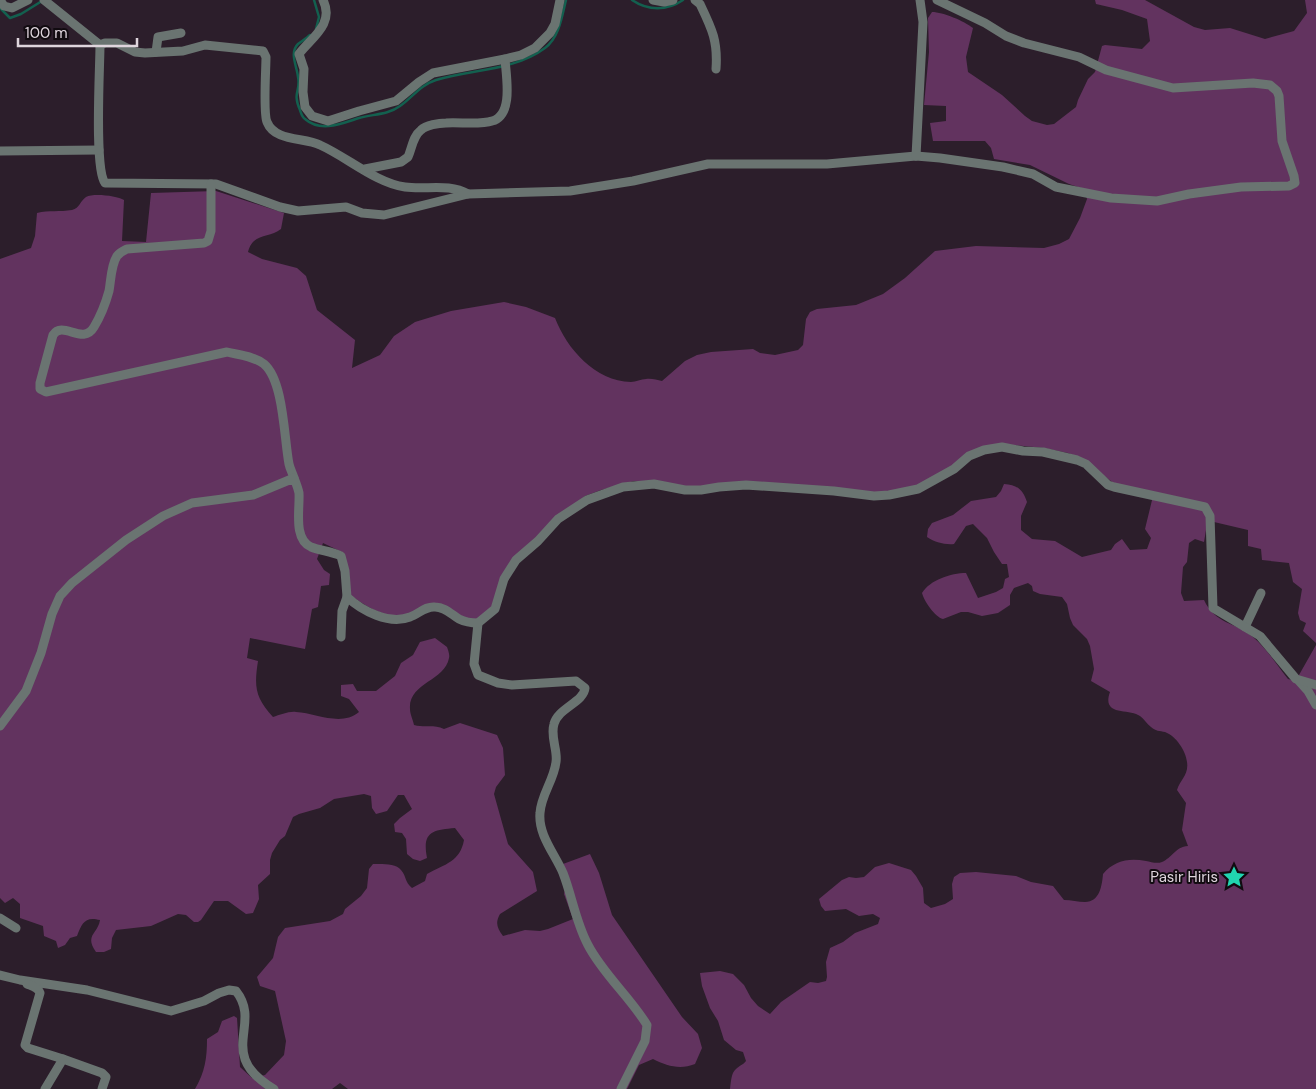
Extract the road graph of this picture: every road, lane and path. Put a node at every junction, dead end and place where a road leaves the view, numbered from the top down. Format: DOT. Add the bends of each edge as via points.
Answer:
graph roads {
  1 [pos="0,0"];
  2 [pos="28,0"];
  3 [pos="44,0"];
  4 [pos="323,0"];
  5 [pos="560,0"];
  6 [pos="653,0"];
  7 [pos="673,0"];
  8 [pos="695,0"];
  9 [pos="920,0"];
  10 [pos="937,0"];
  11 [pos="181,33"];
  12 [pos="100,45"];
  13 [pos="156,52"];
  14 [pos="505,62"];
  15 [pos="716,69"];
  16 [pos="99,150"];
  17 [pos="0,151"];
  18 [pos="916,156"];
  19 [pos="364,169"];
  20 [pos="211,184"];
  21 [pos="468,194"];
  22 [pos="294,478"];
  23 [pos="1261,594"];
  24 [pos="347,596"];
  25 [pos="478,623"];
  26 [pos="1245,627"];
  27 [pos="341,637"];
  28 [pos="1299,680"];
  29 [pos="1316,685"];
  30 [pos="1316,705"];
  31 [pos="0,726"];
  32 [pos="0,918"];
  33 [pos="16,928"];
  34 [pos="0,975"];
  35 [pos="20,980"];
  36 [pos="63,1059"];
  37 [pos="45,1089"];
  38 [pos="102,1089"];
  39 [pos="274,1089"];
  40 [pos="621,1089"];
  1 -- 2 [label="street" via="4,6 12,8"];
  3 -- 12 [label="street"];
  4 -- 14 [label="street" via="326,9 323,26 299,54 304,69 305,107 320,120 333,120 396,101 434,73"];
  5 -- 14 [label="street" via="546,39"];
  6 -- 7 [label="street"];
  8 -- 15 [label="street" via="700,4 715,38"];
  9 -- 18 [label="street" via="923,22"];
  10 -- 18 [label="street" via="1024,43 1173,88 1253,83 1270,85 1279,96 1282,141 1295,183 1215,190 1157,201 1139,200 1056,187 1033,174 1003,167"];
  11 -- 13 [label="street" via="158,37"];
  12 -- 13 [label="street" via="117,43 135,52"];
  12 -- 16 [label="street"];
  13 -- 19 [label="street" via="183,51 205,45 263,52 266,57 266,119 272,129 281,136 322,145"];
  14 -- 19 [label="street" via="506,106 500,117 484,123 441,123 425,127 410,147 408,157 401,162"];
  16 -- 17 [label="street"];
  16 -- 20 [label="street" via="101,176 105,183"];
  18 -- 21 [label="street" via="828,164 708,164 570,192"];
  19 -- 21 [label="street" via="405,187 457,188"];
  20 -- 21 [label="street" via="298,211 346,207 384,215"];
  20 -- 22 [label="street" via="211,232 208,241 126,249 120,253 90,333 61,330 53,335 40,390 46,392 227,352 254,358 272,372"];
  22 -- 24 [label="street" via="299,491 302,538 311,547 341,556"];
  22 -- 31 [label="street" via="253,495 192,503 163,516 126,540 72,583 60,596 52,614 26,691"];
  23 -- 26 [label="street"];
  24 -- 25 [label="street" via="354,604 374,615 388,618 407,618 437,606 460,619"];
  24 -- 27 [label="street" via="342,611"];
  25 -- 26 [label="street" via="495,609 504,579 516,560 558,519 602,493 654,484 685,490 746,485 889,495 918,489 954,469 969,456 1002,447 1067,457 1086,464 1114,487 1204,508 1210,516 1213,608"];
  25 -- 40 [label="street" via="474,664 478,675 512,685 576,681 584,688 583,695 560,713 554,724 556,760 541,806 540,821 588,945 646,1025 645,1041"];
  26 -- 28 [label="street" via="1260,636"];
  28 -- 29 [label="street"];
  28 -- 30 [label="street"];
  32 -- 33 [label="street"];
  34 -- 35 [label="street"];
  35 -- 36 [label="street" via="40,993 25,1045"];
  35 -- 39 [label="street" via="87,990 171,1011 219,993 236,991 244,1003 242,1048 247,1066"];
  36 -- 37 [label="street"];
  36 -- 38 [label="street" via="102,1073 106,1077"];
}
